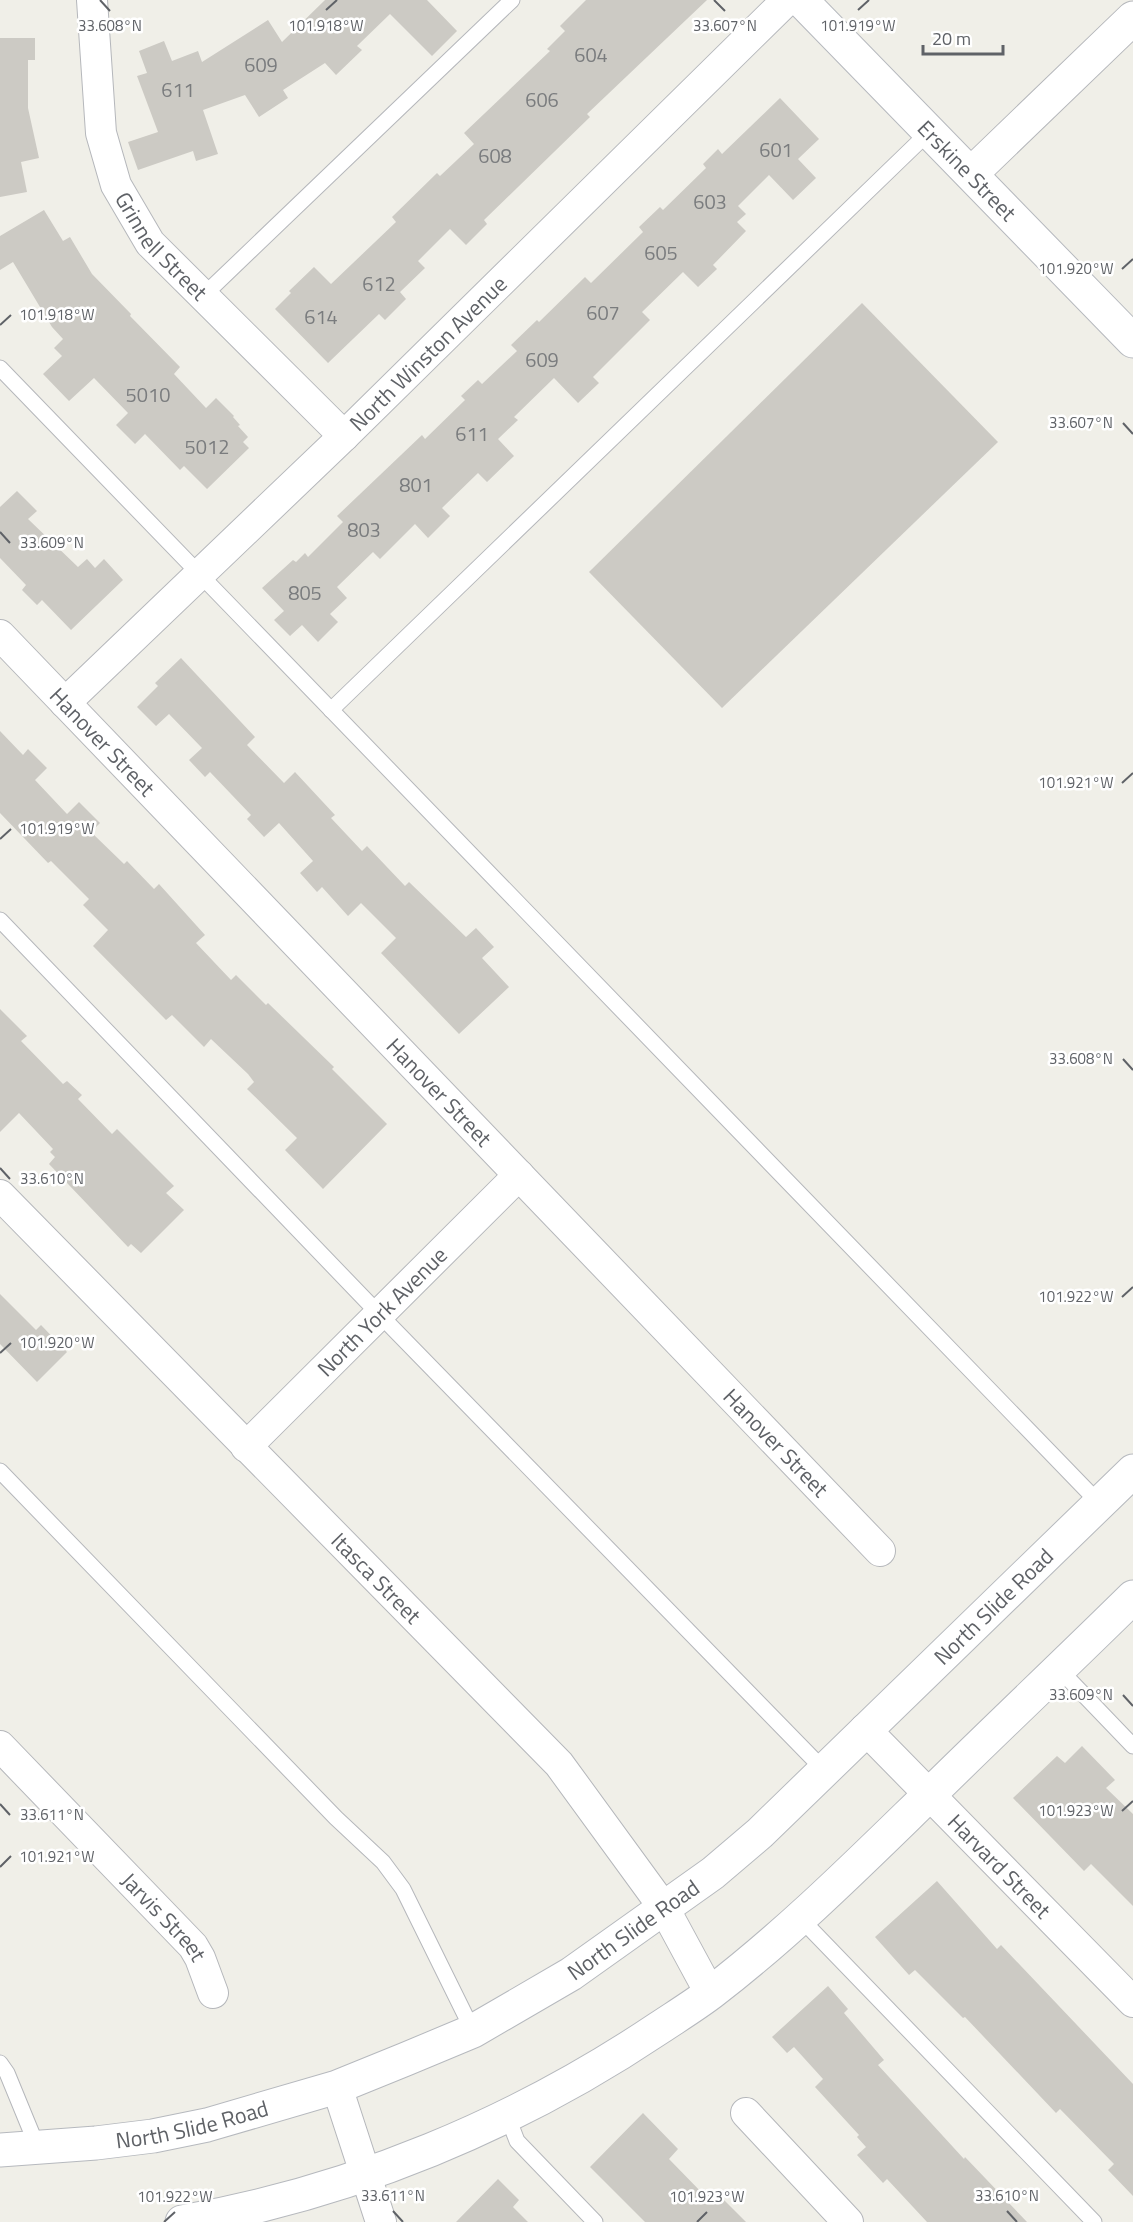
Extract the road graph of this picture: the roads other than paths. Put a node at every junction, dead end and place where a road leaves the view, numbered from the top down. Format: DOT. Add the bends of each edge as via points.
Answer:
graph roads {
  1 [pos="92,0"];
  2 [pos="512,0"];
  3 [pos="787,0"];
  4 [pos="801,0"];
  5 [pos="1133,18"];
  6 [pos="930,132"];
  7 [pos="971,174"];
  8 [pos="203,296"];
  9 [pos="1133,341"];
  10 [pos="0,368"];
  11 [pos="344,436"];
  12 [pos="200,574"];
  13 [pos="0,635"];
  14 [pos="65,703"];
  15 [pos="331,710"];
  16 [pos="0,920"];
  17 [pos="519,1175"];
  18 [pos="0,1196"];
  19 [pos="379,1314"];
  20 [pos="246,1446"];
  21 [pos="0,1471"];
  22 [pos="1133,1471"];
  23 [pos="1099,1503"];
  24 [pos="880,1551"];
  25 [pos="1133,1597"];
  26 [pos="1059,1669"];
  27 [pos="865,1729"];
  28 [pos="0,1746"];
  29 [pos="1133,1746"];
  30 [pos="824,1770"];
  31 [pos="930,1795"];
  32 [pos="664,1908"];
  33 [pos="801,1919"];
  34 [pos="213,1993"];
  35 [pos="710,1993"];
  36 [pos="1133,2002"];
  37 [pos="473,2031"];
  38 [pos="0,2062"];
  39 [pos="337,2087"];
  40 [pos="746,2113"];
  41 [pos="507,2115"];
  42 [pos="37,2146"];
  43 [pos="0,2150"];
  44 [pos="366,2175"];
  45 [pos="182,2222"];
  46 [pos="381,2222"];
  47 [pos="595,2222"];
  48 [pos="848,2222"];
  49 [pos="1094,2222"];
  1 -- 8 [label="street, Grinnell Street" via="101,133 116,185 150,243"];
  2 -- 8 [label="lane"];
  3 -- 11 [label="street, North Winston Avenue"];
  4 -- 6 [label="main road, Erskine Street"];
  5 -- 7 [label="main road"];
  6 -- 7 [label="main road, Erskine Street"];
  6 -- 15 [label="lane"];
  7 -- 9 [label="main road, Erskine Street"];
  8 -- 11 [label="street, Grinnell Street"];
  10 -- 12 [label="lane"];
  11 -- 12 [label="street, North Winston Avenue"];
  12 -- 14 [label="street, North Winston Avenue"];
  12 -- 15 [label="lane"];
  13 -- 14 [label="street, Hanover Street"];
  14 -- 17 [label="street, Hanover Street"];
  15 -- 23 [label="lane"];
  16 -- 19 [label="lane"];
  17 -- 19 [label="street, North York Avenue"];
  17 -- 24 [label="street, Hanover Street"];
  18 -- 20 [label="street, Itasca Street"];
  19 -- 20 [label="street, North York Avenue"];
  19 -- 30 [label="lane"];
  20 -- 32 [label="street, Itasca Street" via="559,1764"];
  21 -- 37 [label="lane" via="383,1863 403,1889"];
  22 -- 23 [label="main road, North Slide Road"];
  23 -- 27 [label="main road, North Slide Road"];
  25 -- 26 [label="main road"];
  26 -- 29 [label="lane"];
  26 -- 31 [label="main road"];
  27 -- 30 [label="main road, North Slide Road"];
  27 -- 31 [label="street, Harvard Street"];
  28 -- 34 [label="street, Jarvis Street" via="193,1946"];
  30 -- 32 [label="main road, North Slide Road" via="760,1833"];
  31 -- 33 [label="main road"];
  31 -- 36 [label="street, Harvard Street"];
  32 -- 35 [label="street, Itasca Street"];
  32 -- 37 [label="main road, North Slide Road" via="571,1974"];
  33 -- 35 [label="main road"];
  33 -- 49 [label="lane"];
  35 -- 41 [label="main road" via="612,2059"];
  37 -- 39 [label="main road, North Slide Road"];
  38 -- 42 [label="lane"];
  39 -- 42 [label="main road, North Slide Road" via="207,2125 130,2139"];
  39 -- 44 [label="street"];
  40 -- 48 [label="street"];
  41 -- 44 [label="main road"];
  41 -- 47 [label="lane" via="517,2141"];
  42 -- 43 [label="main road, North Slide Road"];
  44 -- 45 [label="main road" via="234,2213"];
  44 -- 46 [label="street"];
}
